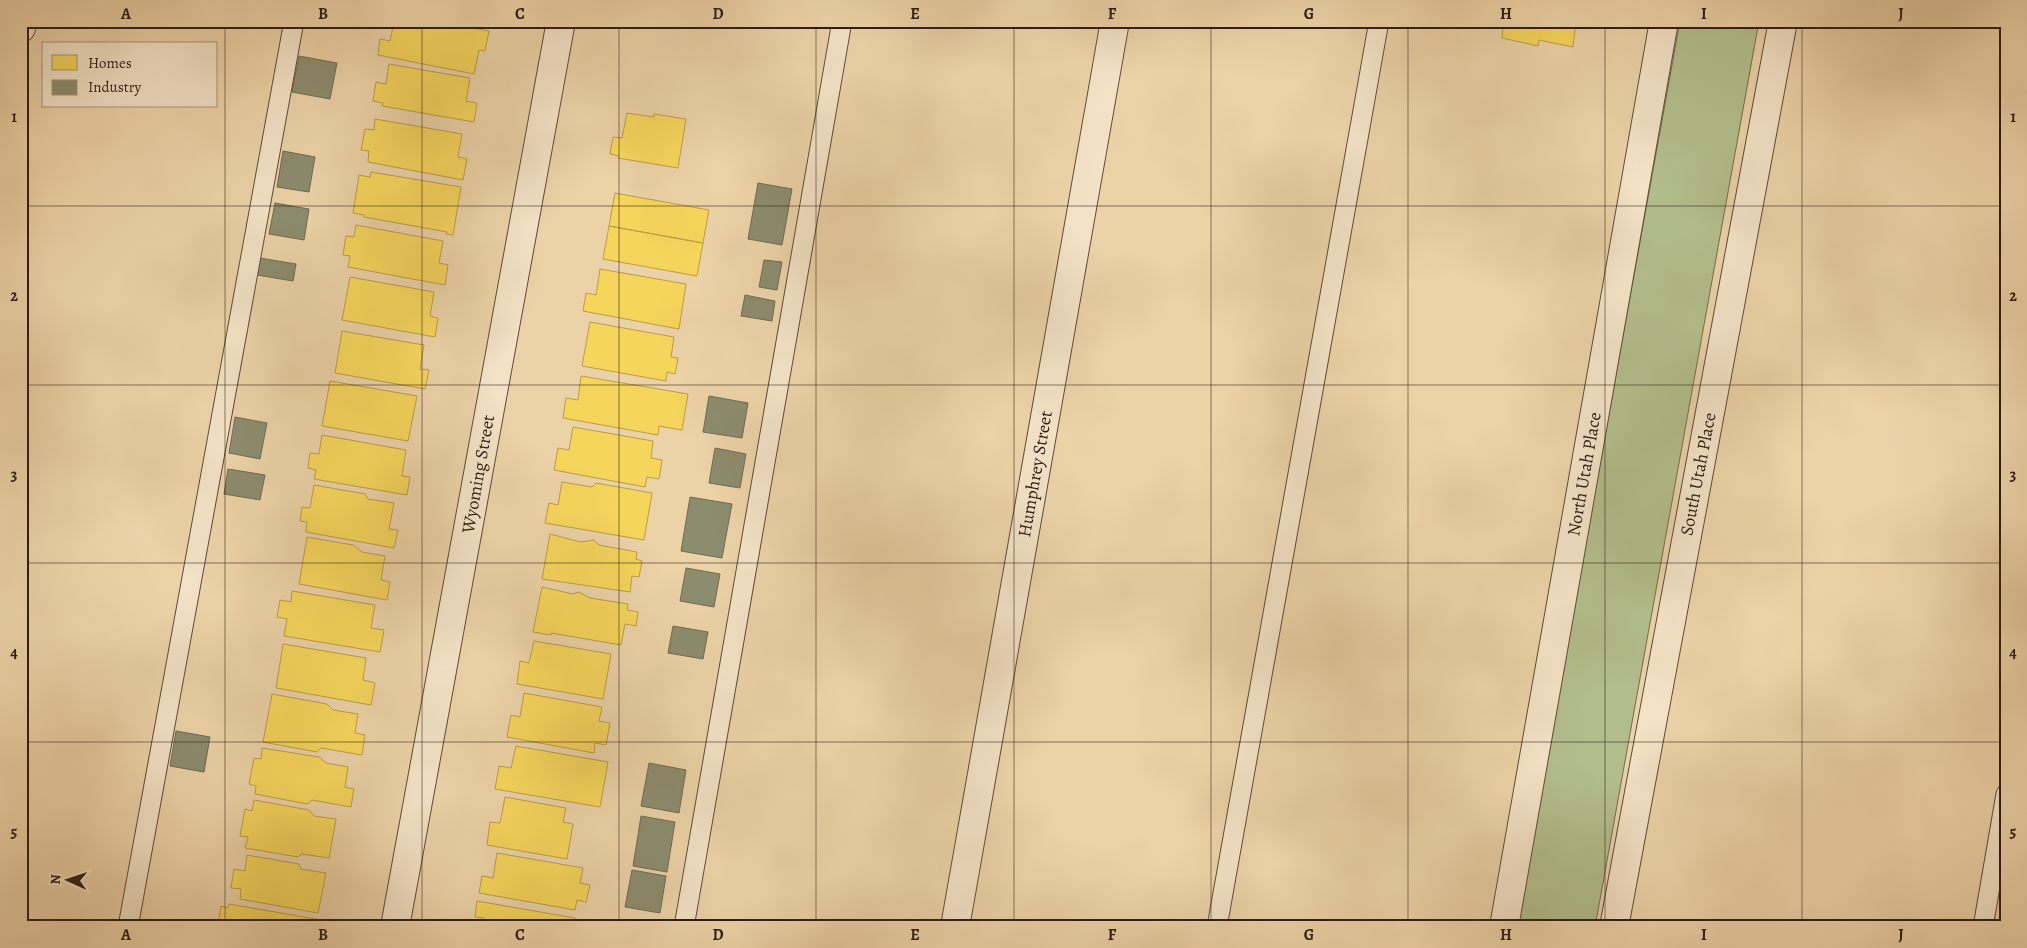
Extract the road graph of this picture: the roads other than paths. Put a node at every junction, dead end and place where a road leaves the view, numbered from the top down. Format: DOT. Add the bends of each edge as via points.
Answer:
graph roads {
  1 [pos="22,21"];
  2 [pos="294,21"];
  3 [pos="561,21"];
  4 [pos="842,21"];
  5 [pos="1115,21"];
  6 [pos="1379,21"];
  7 [pos="1664,21"];
  8 [pos="1783,21"];
  9 [pos="21,28"];
  10 [pos="2006,794"];
  11 [pos="128,927"];
  12 [pos="395,927"];
  13 [pos="684,927"];
  14 [pos="955,927"];
  15 [pos="1217,927"];
  16 [pos="1504,927"];
  17 [pos="1614,927"];
  18 [pos="1983,927"];
  1 -- 9 [label="street"];
  2 -- 11 [label="lane"];
  3 -- 12 [label="street, Wyoming Street"];
  4 -- 13 [label="lane"];
  5 -- 14 [label="street, Humphrey Street"];
  6 -- 15 [label="lane"];
  7 -- 16 [label="street, North Utah Place"];
  8 -- 17 [label="street, South Utah Place"];
  10 -- 18 [label="lane"];
}
